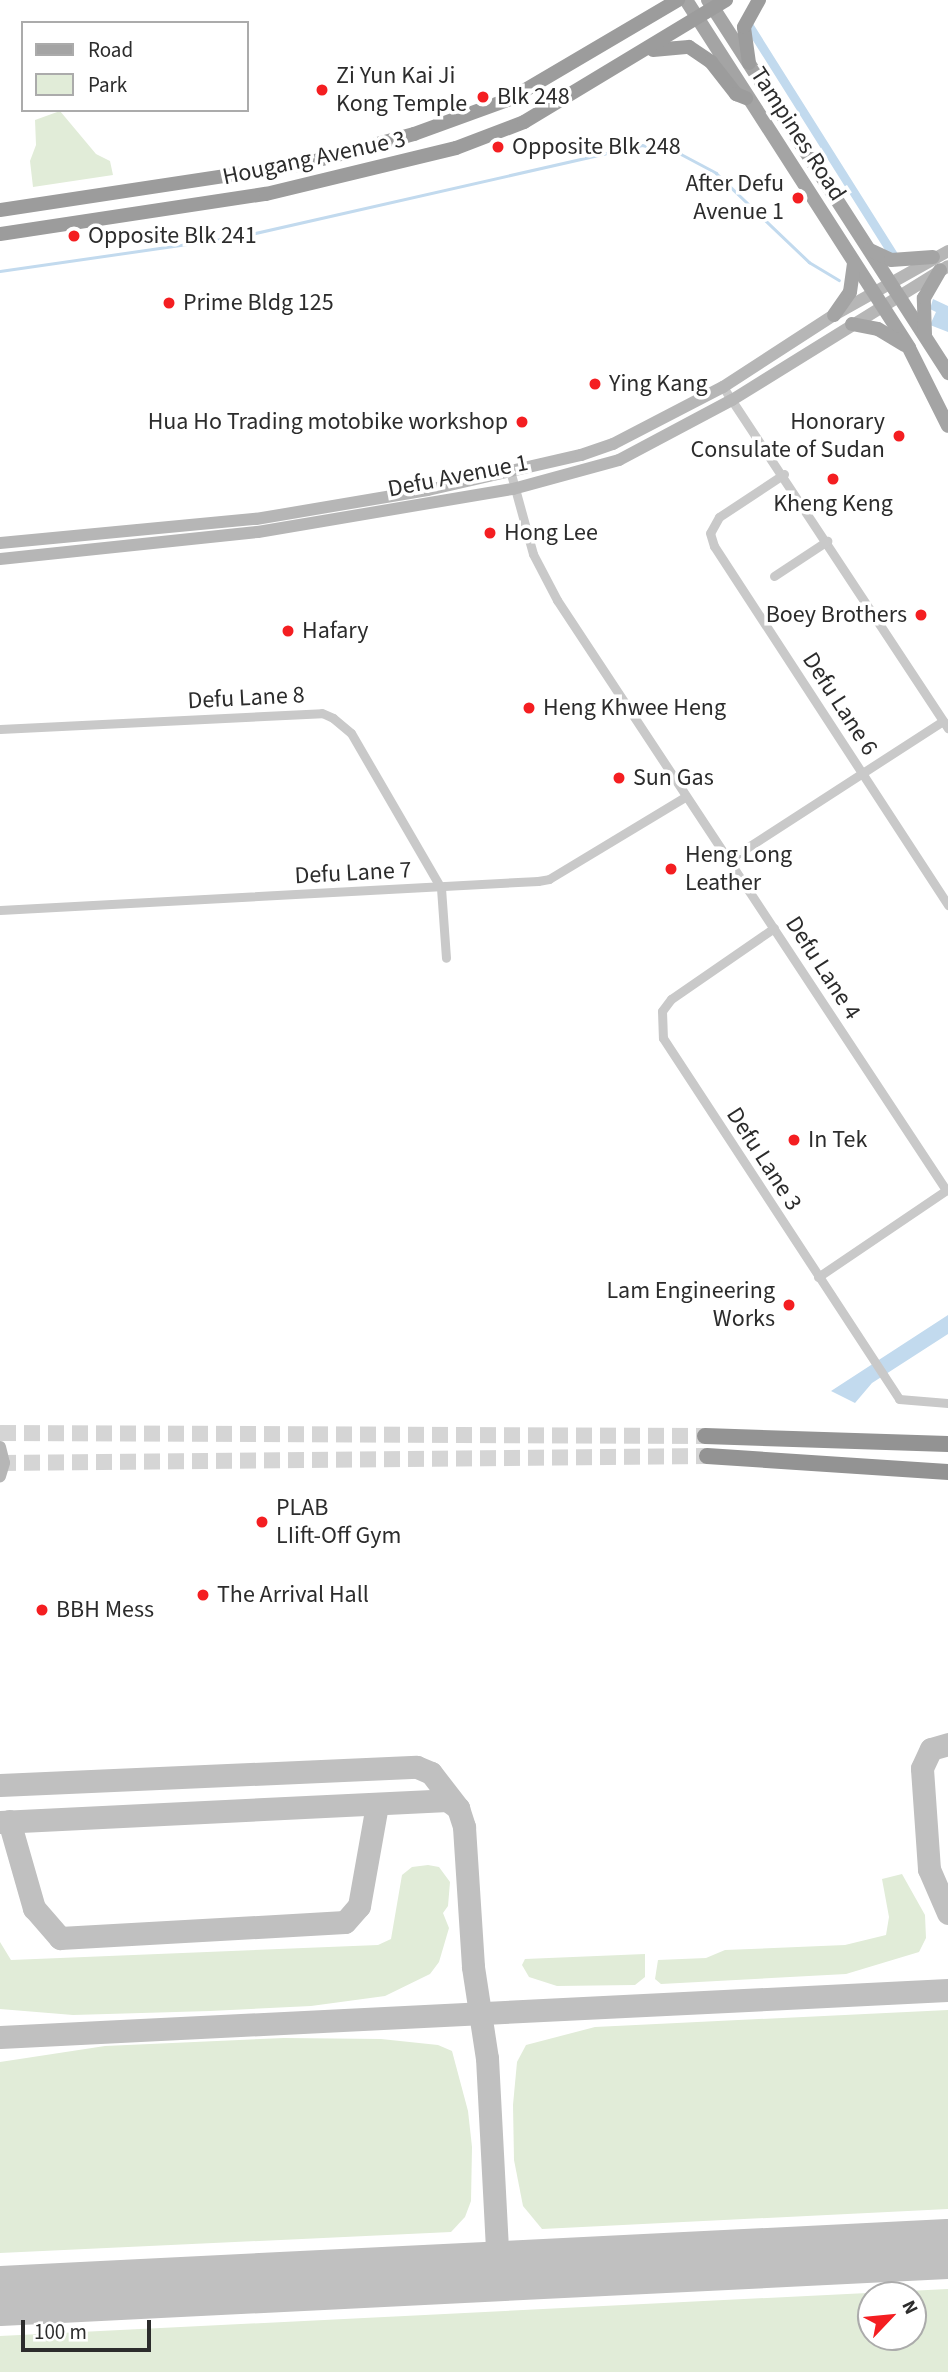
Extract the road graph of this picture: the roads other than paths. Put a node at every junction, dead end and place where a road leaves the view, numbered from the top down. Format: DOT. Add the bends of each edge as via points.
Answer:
graph roads {
  1 [pos="663,0"];
  2 [pos="678,0"];
  3 [pos="686,0"];
  4 [pos="759,0"];
  5 [pos="716,3"];
  6 [pos="698,18"];
  7 [pos="646,20"];
  8 [pos="641,52"];
  9 [pos="749,64"];
  10 [pos="746,98"];
  11 [pos="304,164"];
  12 [pos="332,180"];
  13 [pos="0,210"];
  14 [pos="0,234"];
  15 [pos="864,245"];
  16 [pos="948,251"];
  17 [pos="853,262"];
  18 [pos="940,264"];
  19 [pos="889,283"];
  20 [pos="873,292"];
  21 [pos="897,296"];
  22 [pos="881,306"];
  23 [pos="834,316"];
  24 [pos="852,324"];
  25 [pos="926,341"];
  26 [pos="909,348"];
  27 [pos="948,373"];
  28 [pos="723,387"];
  29 [pos="732,400"];
  30 [pos="948,426"];
  31 [pos="511,474"];
  32 [pos="784,474"];
  33 [pos="513,489"];
  34 [pos="827,541"];
  35 [pos="0,543"];
  36 [pos="0,559"];
  37 [pos="774,576"];
  38 [pos="946,724"];
  39 [pos="0,729"];
  40 [pos="862,774"];
  41 [pos="685,797"];
  42 [pos="728,860"];
  43 [pos="441,888"];
  44 [pos="948,905"];
  45 [pos="0,910"];
  46 [pos="774,928"];
  47 [pos="446,958"];
  48 [pos="947,1190"];
  49 [pos="818,1277"];
  50 [pos="948,1402"];
  51 [pos="705,1436"];
  52 [pos="948,1444"];
  53 [pos="0,1447"];
  54 [pos="707,1456"];
  55 [pos="948,1472"];
  56 [pos="0,1476"];
  1 -- 7 [label="highway"];
  2 -- 7 [label="highway, Hougang Avenue 3"];
  3 -- 6 [label="main road, Tampines Road"];
  4 -- 9 [label="highway" via="744,27"];
  5 -- 6 [label="highway, Hougang Avenue 3"];
  5 -- 9 [label="main road, Tampines Road"];
  6 -- 8 [label="highway, Hougang Avenue 3"];
  6 -- 10 [label="main road, Tampines Road"];
  7 -- 11 [label="highway, Hougang Avenue 3" via="510,99 414,134"];
  8 -- 10 [label="highway" via="690,47 711,62 736,94"];
  8 -- 12 [label="highway, Hougang Avenue 3" via="524,122 423,158"];
  9 -- 15 [label="main road, Tampines Road"];
  10 -- 17 [label="main road, Tampines Road"];
  11 -- 12 [label="highway" via="313,174"];
  11 -- 13 [label="highway, Hougang Avenue 3"];
  12 -- 14 [label="highway, Hougang Avenue 3" via="131,217"];
  15 -- 18 [label="main road" via="891,260"];
  15 -- 19 [label="main road, Tampines Road"];
  16 -- 18 [label="main road"];
  17 -- 20 [label="main road, Tampines Road"];
  17 -- 23 [label="main road" via="850,292"];
  18 -- 19 [label="main road"];
  18 -- 21 [label="main road"];
  18 -- 25 [label="main road" via="924,298"];
  19 -- 20 [label="main road"];
  19 -- 21 [label="main road, Tampines Road"];
  20 -- 22 [label="main road, Tampines Road"];
  20 -- 23 [label="main road, Defu Avenue 1"];
  21 -- 22 [label="main road"];
  21 -- 25 [label="main road, Tampines Road"];
  22 -- 24 [label="main road, Defu Avenue 1"];
  22 -- 26 [label="main road, Tampines Road"];
  23 -- 28 [label="main road, Defu Avenue 1"];
  24 -- 26 [label="main road" via="878,329"];
  24 -- 29 [label="main road, Defu Avenue 1"];
  25 -- 27 [label="main road, Tampines Road"];
  26 -- 30 [label="main road, Tampines Road"];
  28 -- 29 [label="street"];
  28 -- 31 [label="main road, Defu Avenue 1" via="613,444"];
  29 -- 32 [label="street"];
  29 -- 33 [label="main road, Defu Avenue 1" via="619,460"];
  31 -- 33 [label="street, Defu Lane 4"];
  31 -- 35 [label="main road, Defu Avenue 1" via="256,519"];
  32 -- 34 [label="street"];
  32 -- 40 [label="street, Defu Lane 6" via="719,516 710,533"];
  33 -- 36 [label="main road, Defu Avenue 1" via="258,532"];
  33 -- 41 [label="street, Defu Lane 4" via="533,554 557,600"];
  34 -- 37 [label="street"];
  34 -- 38 [label="street"];
  38 -- 40 [label="street"];
  39 -- 43 [label="street, Defu Lane 8" via="322,713 351,733"];
  40 -- 42 [label="street"];
  40 -- 44 [label="street, Defu Lane 6"];
  41 -- 42 [label="street, Defu Lane 4"];
  41 -- 43 [label="street, Defu Lane 7" via="549,879"];
  42 -- 46 [label="street, Defu Lane 4"];
  43 -- 45 [label="street, Defu Lane 7"];
  43 -- 47 [label="street"];
  46 -- 48 [label="street, Defu Lane 4"];
  46 -- 49 [label="street, Defu Lane 3" via="671,999 662,1011 661,1026 663,1038"];
  48 -- 49 [label="street"];
  49 -- 50 [label="street, Defu Lane 3" via="899,1399"];
  51 -- 52 [label="highway"];
  53 -- 56 [label="main road" via="4,1463"];
  54 -- 55 [label="highway"];
}
